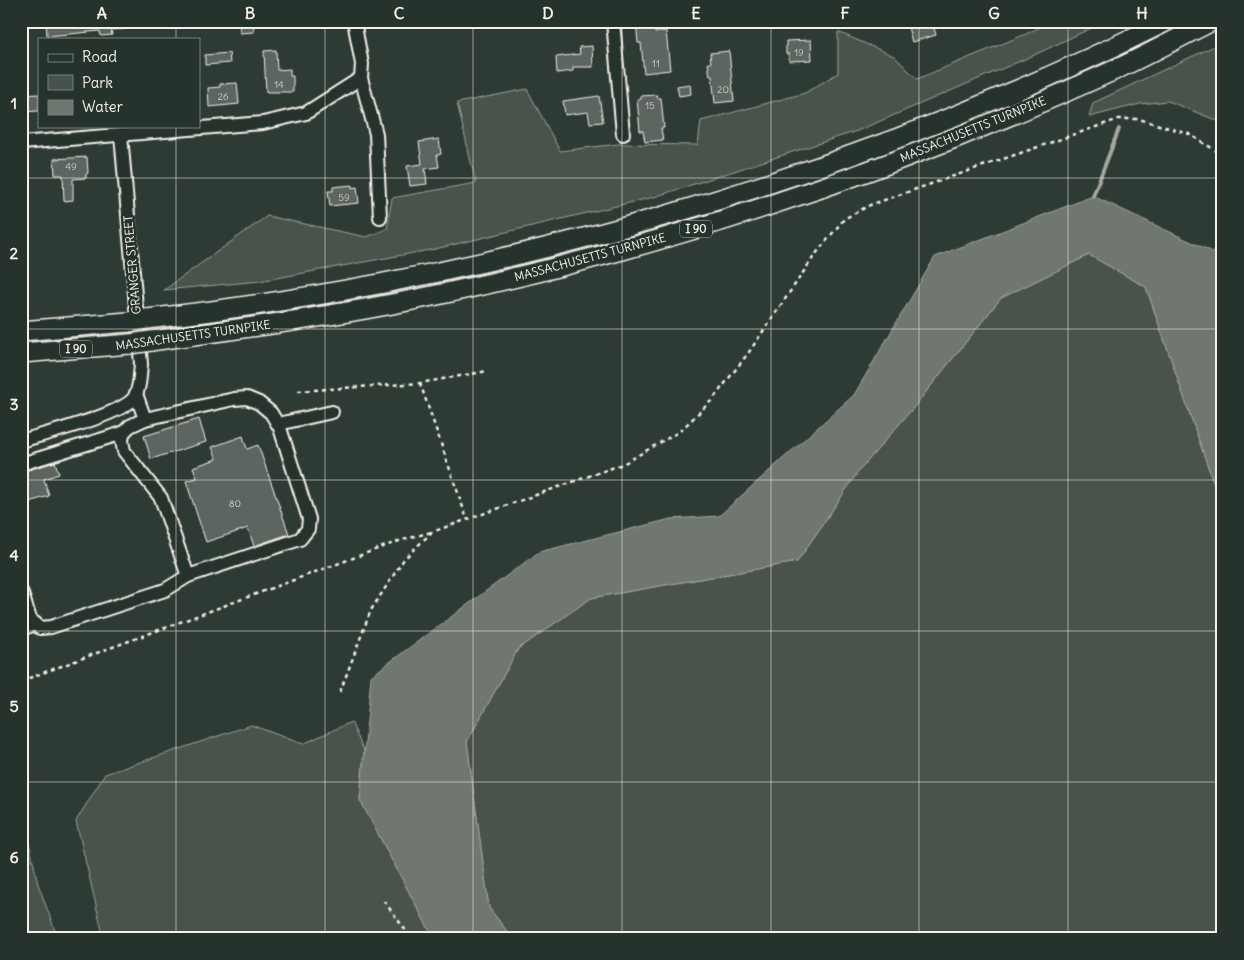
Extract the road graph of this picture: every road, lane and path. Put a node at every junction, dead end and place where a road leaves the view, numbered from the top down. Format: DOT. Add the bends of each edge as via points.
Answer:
graph roads {
  1 [pos="354,21"];
  2 [pos="613,21"];
  3 [pos="1166,21"];
  4 [pos="1212,21"];
  5 [pos="361,78"];
  6 [pos="623,134"];
  7 [pos="121,135"];
  8 [pos="21,143"];
  9 [pos="1223,155"];
  10 [pos="380,217"];
  11 [pos="21,332"];
  12 [pos="21,353"];
  13 [pos="488,371"];
  14 [pos="420,383"];
  15 [pos="298,391"];
  16 [pos="136,394"];
  17 [pos="332,412"];
  18 [pos="145,419"];
  19 [pos="278,424"];
  20 [pos="123,433"];
  21 [pos="21,441"];
  22 [pos="21,464"];
  23 [pos="467,519"];
  24 [pos="432,532"];
  25 [pos="188,576"];
  26 [pos="21,591"];
  27 [pos="36,624"];
  28 [pos="21,629"];
  29 [pos="21,681"];
  30 [pos="340,692"];
  31 [pos="384,901"];
  32 [pos="412,939"];
  1 -- 5 [label="street" via="362,64"];
  2 -- 6 [label="street"];
  3 -- 11 [label="highway, MASSACHUSETTS TURNPIKE / I 90, bridge" via="1023,87 867,149 637,223 485,262 398,280 242,307"];
  4 -- 12 [label="highway, MASSACHUSETTS TURNPIKE / I 90, bridge" via="1118,68 965,134 849,179 704,226 544,271 351,312 130,344"];
  5 -- 7 [label="street" via="306,113 263,123"];
  5 -- 10 [label="street" via="376,134"];
  7 -- 8 [label="street"];
  7 -- 16 [label="street, GRANGER STREET" via="141,364"];
  9 -- 23 [label="path" via="1188,134 1139,119 1119,119 870,205 844,219 713,400 680,431 623,464"];
  13 -- 14 [label="path"];
  14 -- 15 [label="path"];
  14 -- 23 [label="path"];
  16 -- 18 [label="street"];
  16 -- 21 [label="street" via="129,403 110,413"];
  17 -- 19 [label="street"];
  18 -- 19 [label="street" via="247,398 271,413"];
  18 -- 20 [label="street"];
  19 -- 25 [label="street" via="309,519 308,529 300,539"];
  20 -- 22 [label="street"];
  20 -- 25 [label="street" via="124,451 161,498"];
  23 -- 24 [label="path"];
  24 -- 29 [label="path" via="381,547"];
  24 -- 30 [label="path" via="404,559 371,610"];
  25 -- 27 [label="street" via="165,590 51,627 40,628"];
  26 -- 27 [label="street" via="30,618"];
  27 -- 28 [label="street"];
  31 -- 32 [label="path"];
}
